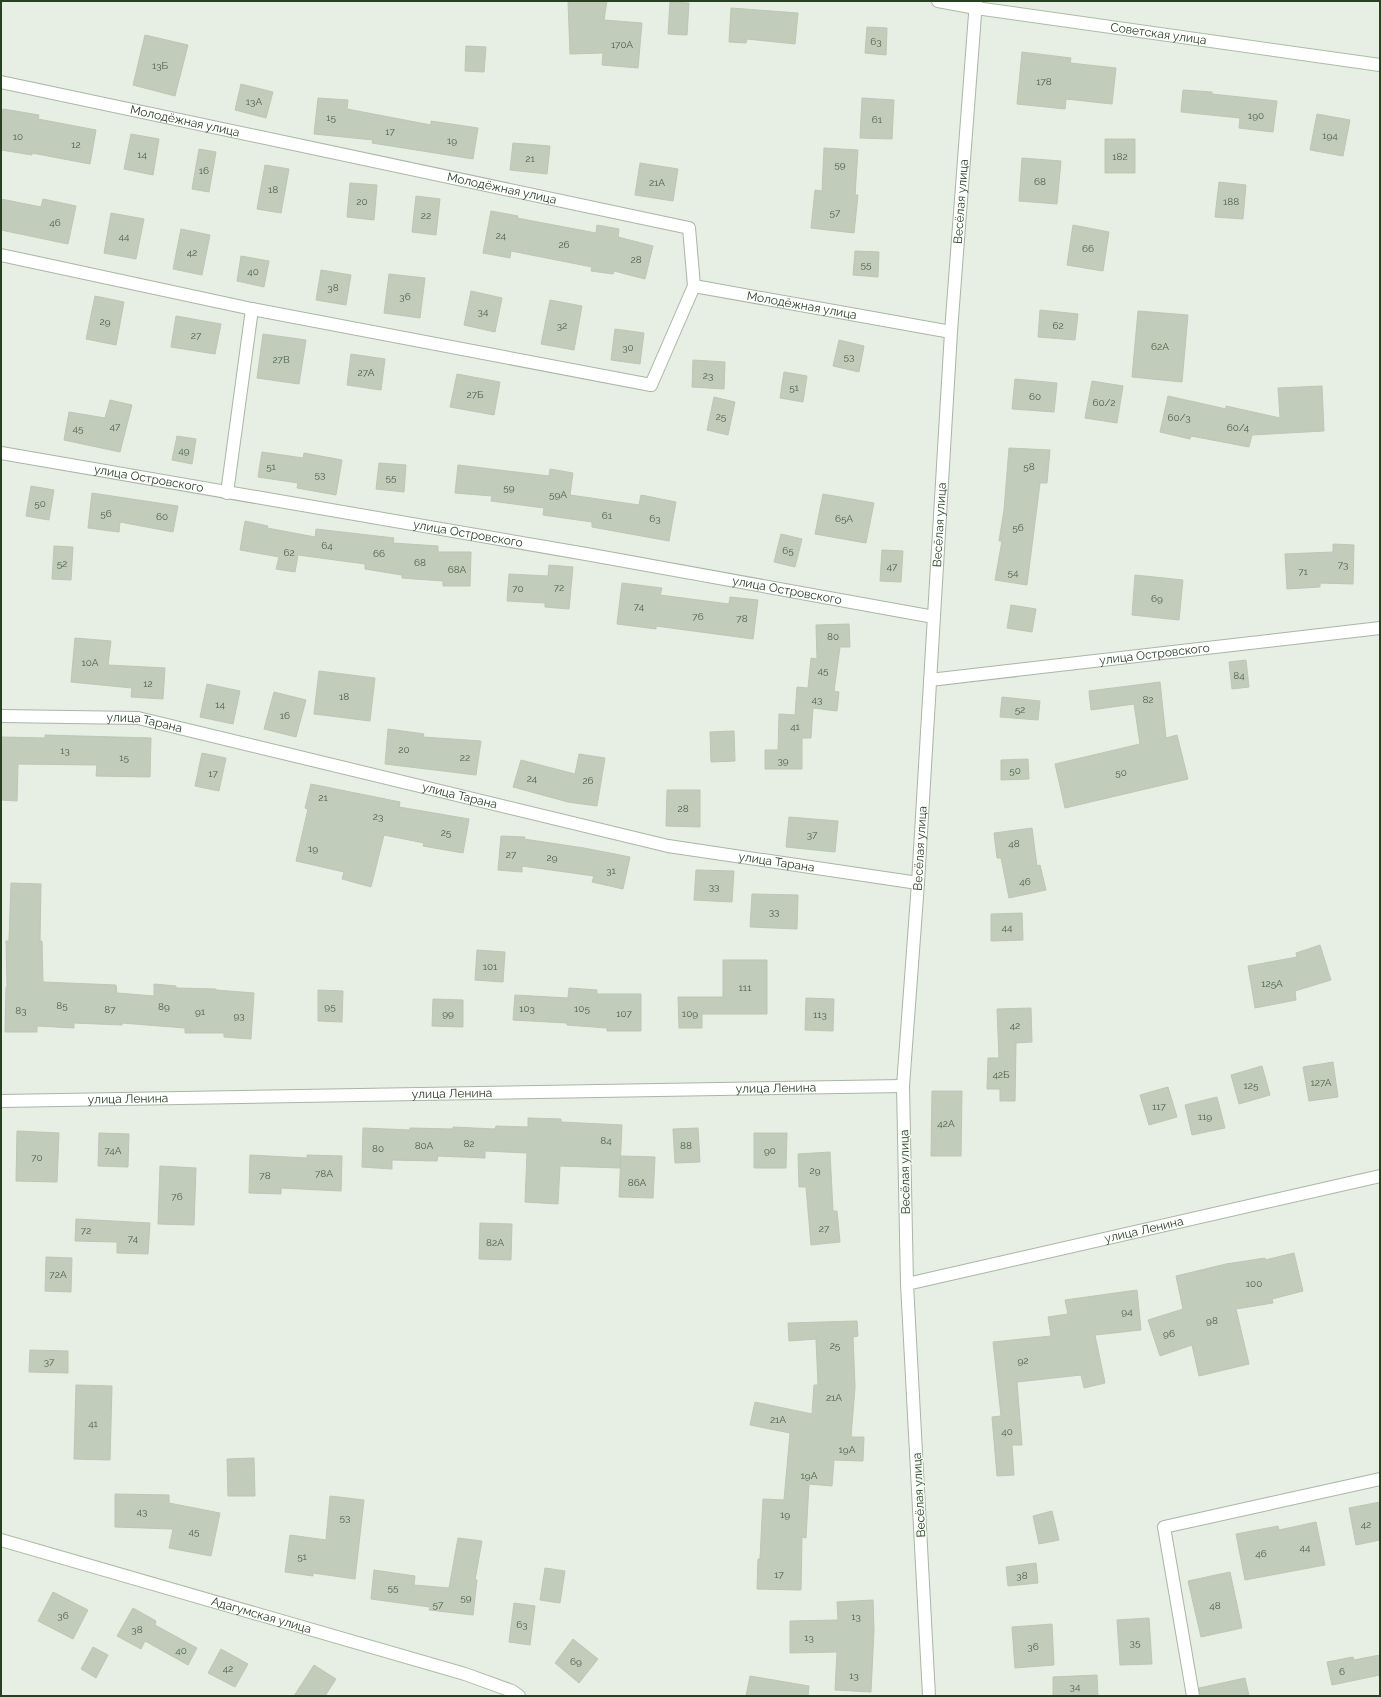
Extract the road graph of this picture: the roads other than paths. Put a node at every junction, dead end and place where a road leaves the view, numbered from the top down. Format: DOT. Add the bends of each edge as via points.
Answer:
graph roads {
  1 [pos="938,1"];
  2 [pos="976,4"];
  3 [pos="1380,65"];
  4 [pos="1,82"];
  5 [pos="1,255"];
  6 [pos="694,286"];
  7 [pos="252,309"];
  8 [pos="951,332"];
  9 [pos="1,453"];
  10 [pos="227,493"];
  11 [pos="934,617"];
  12 [pos="1380,628"];
  13 [pos="930,680"];
  14 [pos="1,716"];
  15 [pos="918,883"];
  16 [pos="903,1086"];
  17 [pos="1,1101"];
  18 [pos="1380,1176"];
  19 [pos="907,1284"];
  20 [pos="1380,1479"];
  21 [pos="1,1540"];
  22 [pos="519,1696"];
  23 [pos="929,1696"];
  24 [pos="1193,1696"];
  1 -- 2 [label="street, Советская улица"];
  2 -- 3 [label="street, Советская улица"];
  2 -- 8 [label="street, Весёлая улица"];
  4 -- 6 [label="street, Молодёжная улица" via="689,228"];
  5 -- 7 [label="street"];
  6 -- 7 [label="street" via="650,385"];
  6 -- 8 [label="street, Молодёжная улица"];
  7 -- 10 [label="street"];
  8 -- 11 [label="street, Весёлая улица"];
  9 -- 10 [label="street, улица Островского"];
  10 -- 11 [label="street, улица Островского"];
  11 -- 13 [label="street, Весёлая улица"];
  12 -- 13 [label="street, улица Островского"];
  13 -- 15 [label="street, Весёлая улица"];
  14 -- 15 [label="street, улица Тарана" via="138,718 668,846"];
  15 -- 16 [label="street, Весёлая улица"];
  16 -- 17 [label="street, улица Ленина"];
  16 -- 19 [label="street, Весёлая улица"];
  18 -- 19 [label="street, улица Ленина"];
  19 -- 23 [label="street, Весёлая улица"];
  20 -- 24 [label="street" via="1164,1526"];
  21 -- 22 [label="street, Адагумская улица" via="466,1674"];
}
